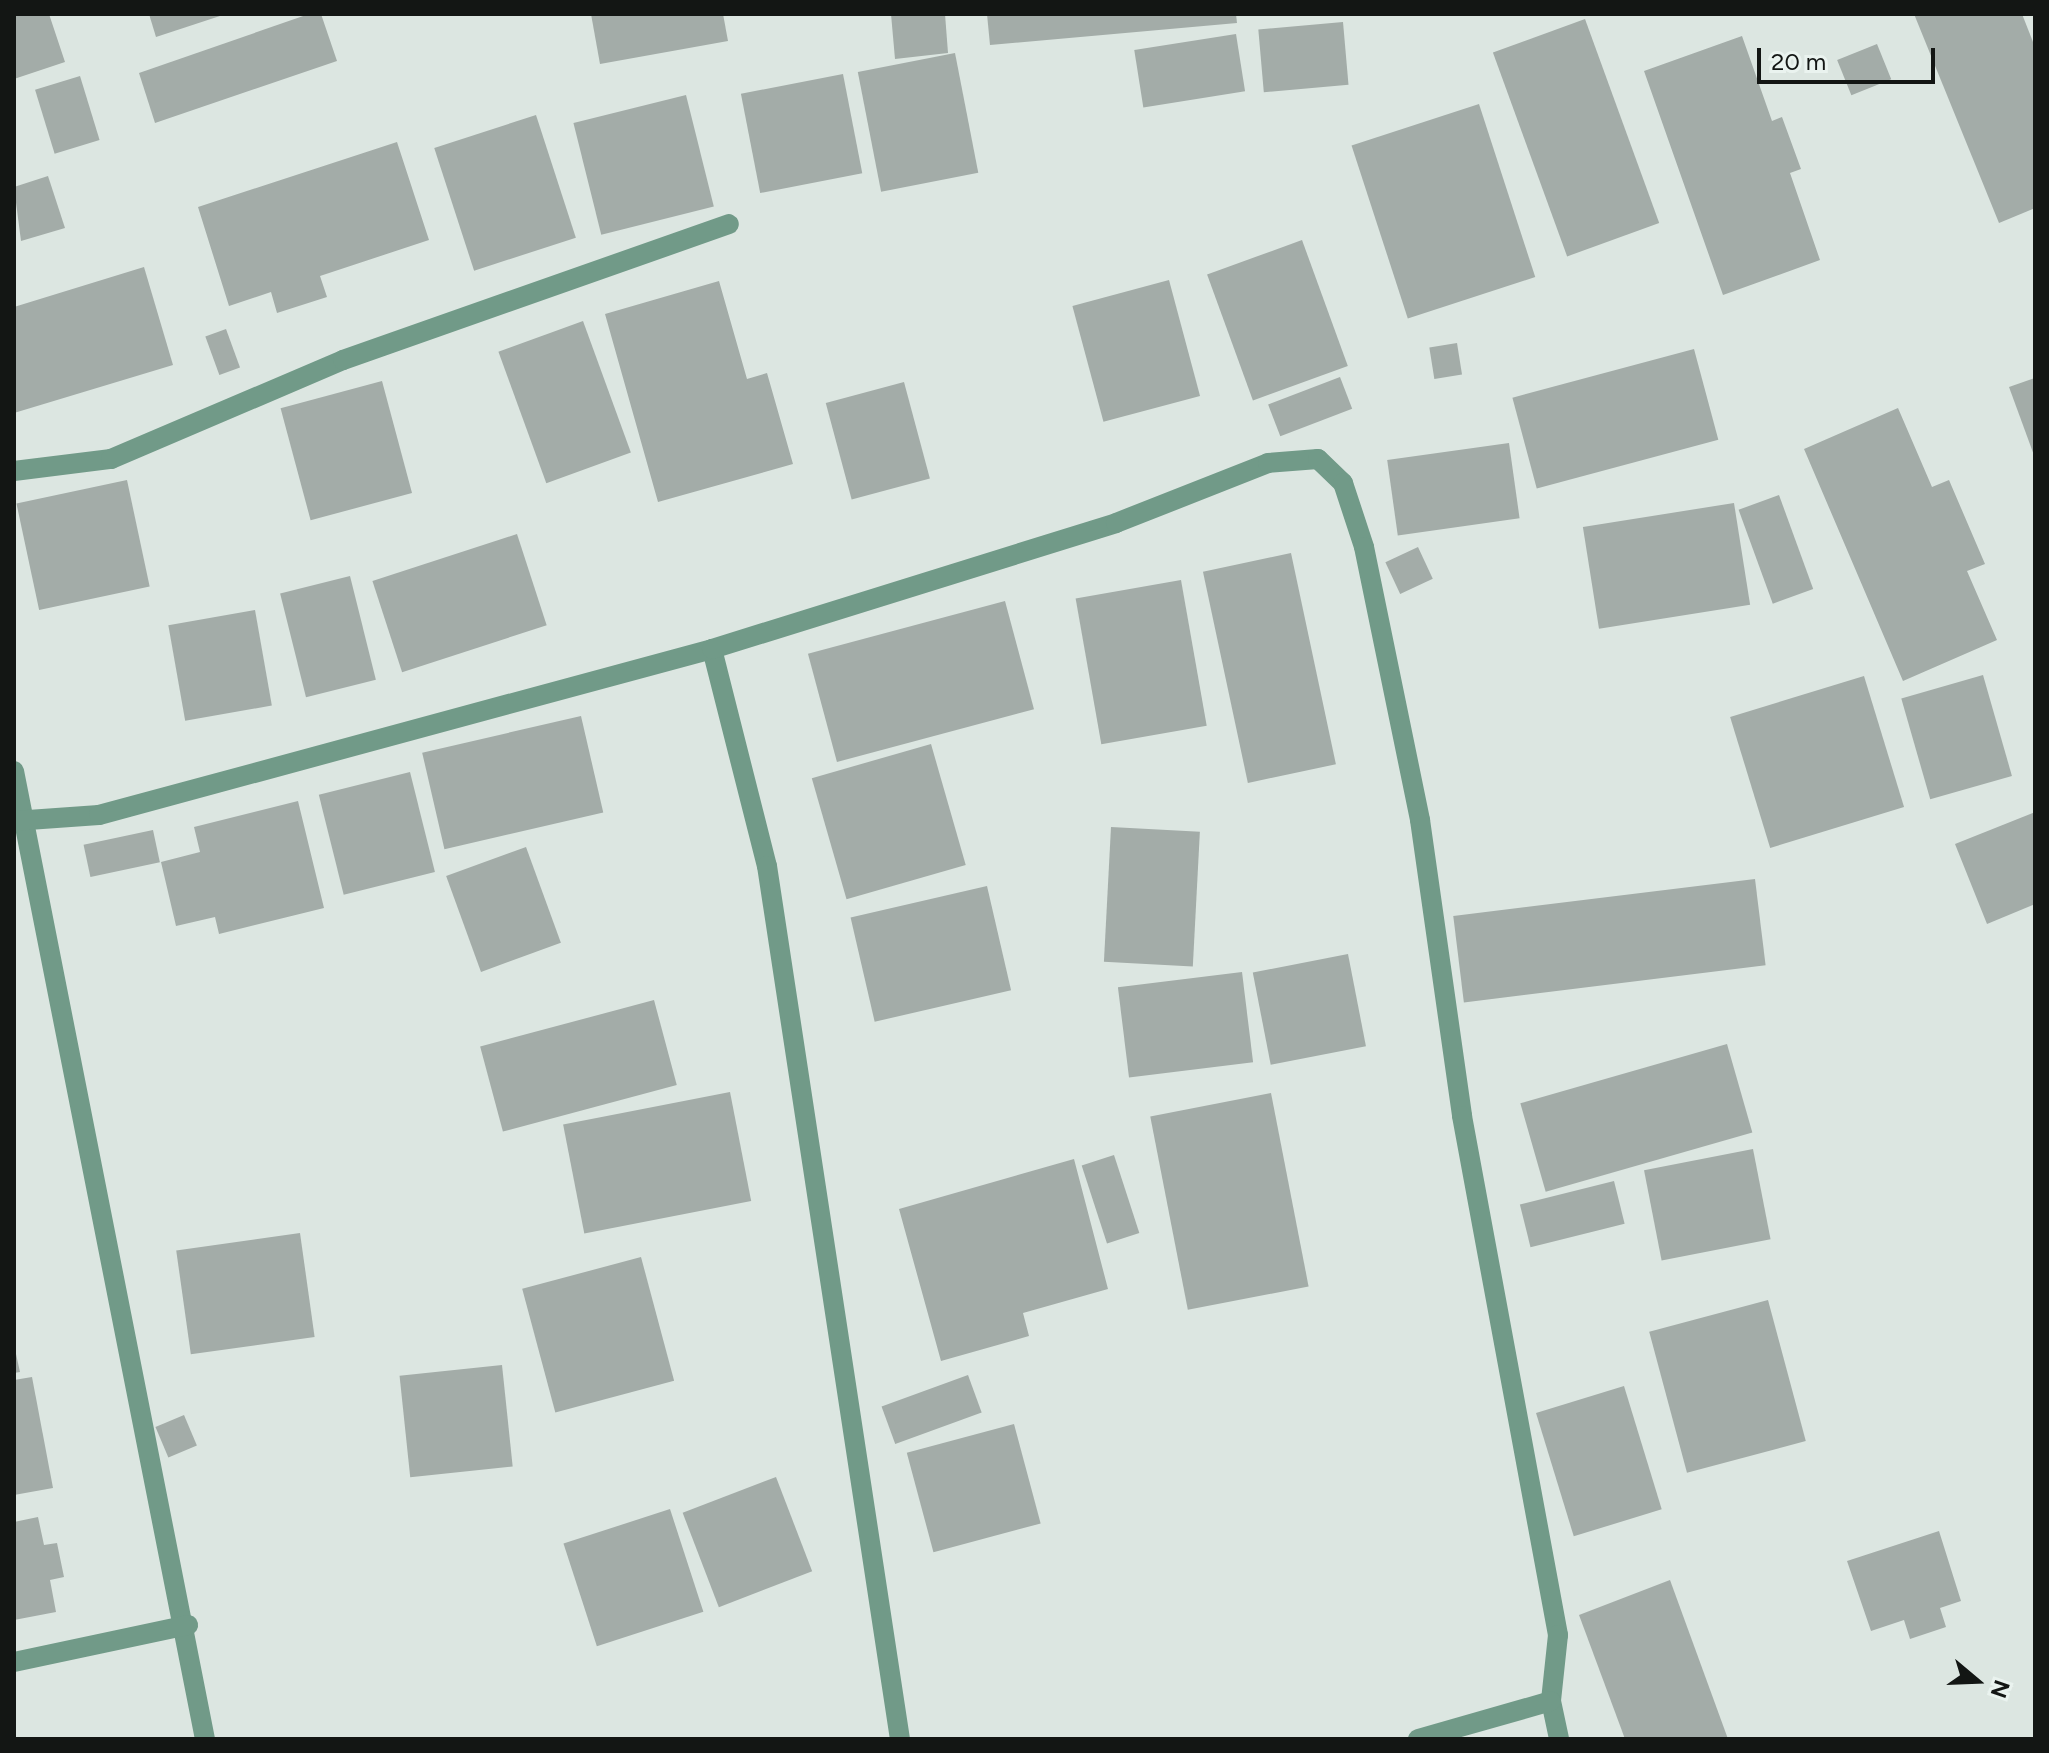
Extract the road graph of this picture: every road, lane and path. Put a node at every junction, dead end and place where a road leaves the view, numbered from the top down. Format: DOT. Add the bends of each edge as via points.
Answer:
graph roads {
  1 [pos="729,224"];
  2 [pos="14,471"];
  3 [pos="712,649"];
  4 [pos="14,771"];
  5 [pos="21,819"];
  6 [pos="188,1625"];
  7 [pos="14,1662"];
  8 [pos="1551,1701"];
  9 [pos="205,1739"];
  10 [pos="900,1739"];
  11 [pos="1418,1739"];
  12 [pos="1559,1739"];
  1 -- 2 [label="street" via="343,360 111,459"];
  3 -- 5 [label="street" via="99,815"];
  3 -- 8 [label="street" via="1116,523 1268,463 1318,459 1343,483 1364,547 1420,820 1462,1116 1558,1635"];
  3 -- 10 [label="street" via="767,866"];
  4 -- 5 [label="street"];
  5 -- 6 [label="street"];
  6 -- 7 [label="street"];
  6 -- 9 [label="street"];
  8 -- 11 [label="street"];
  8 -- 12 [label="street"];
}
